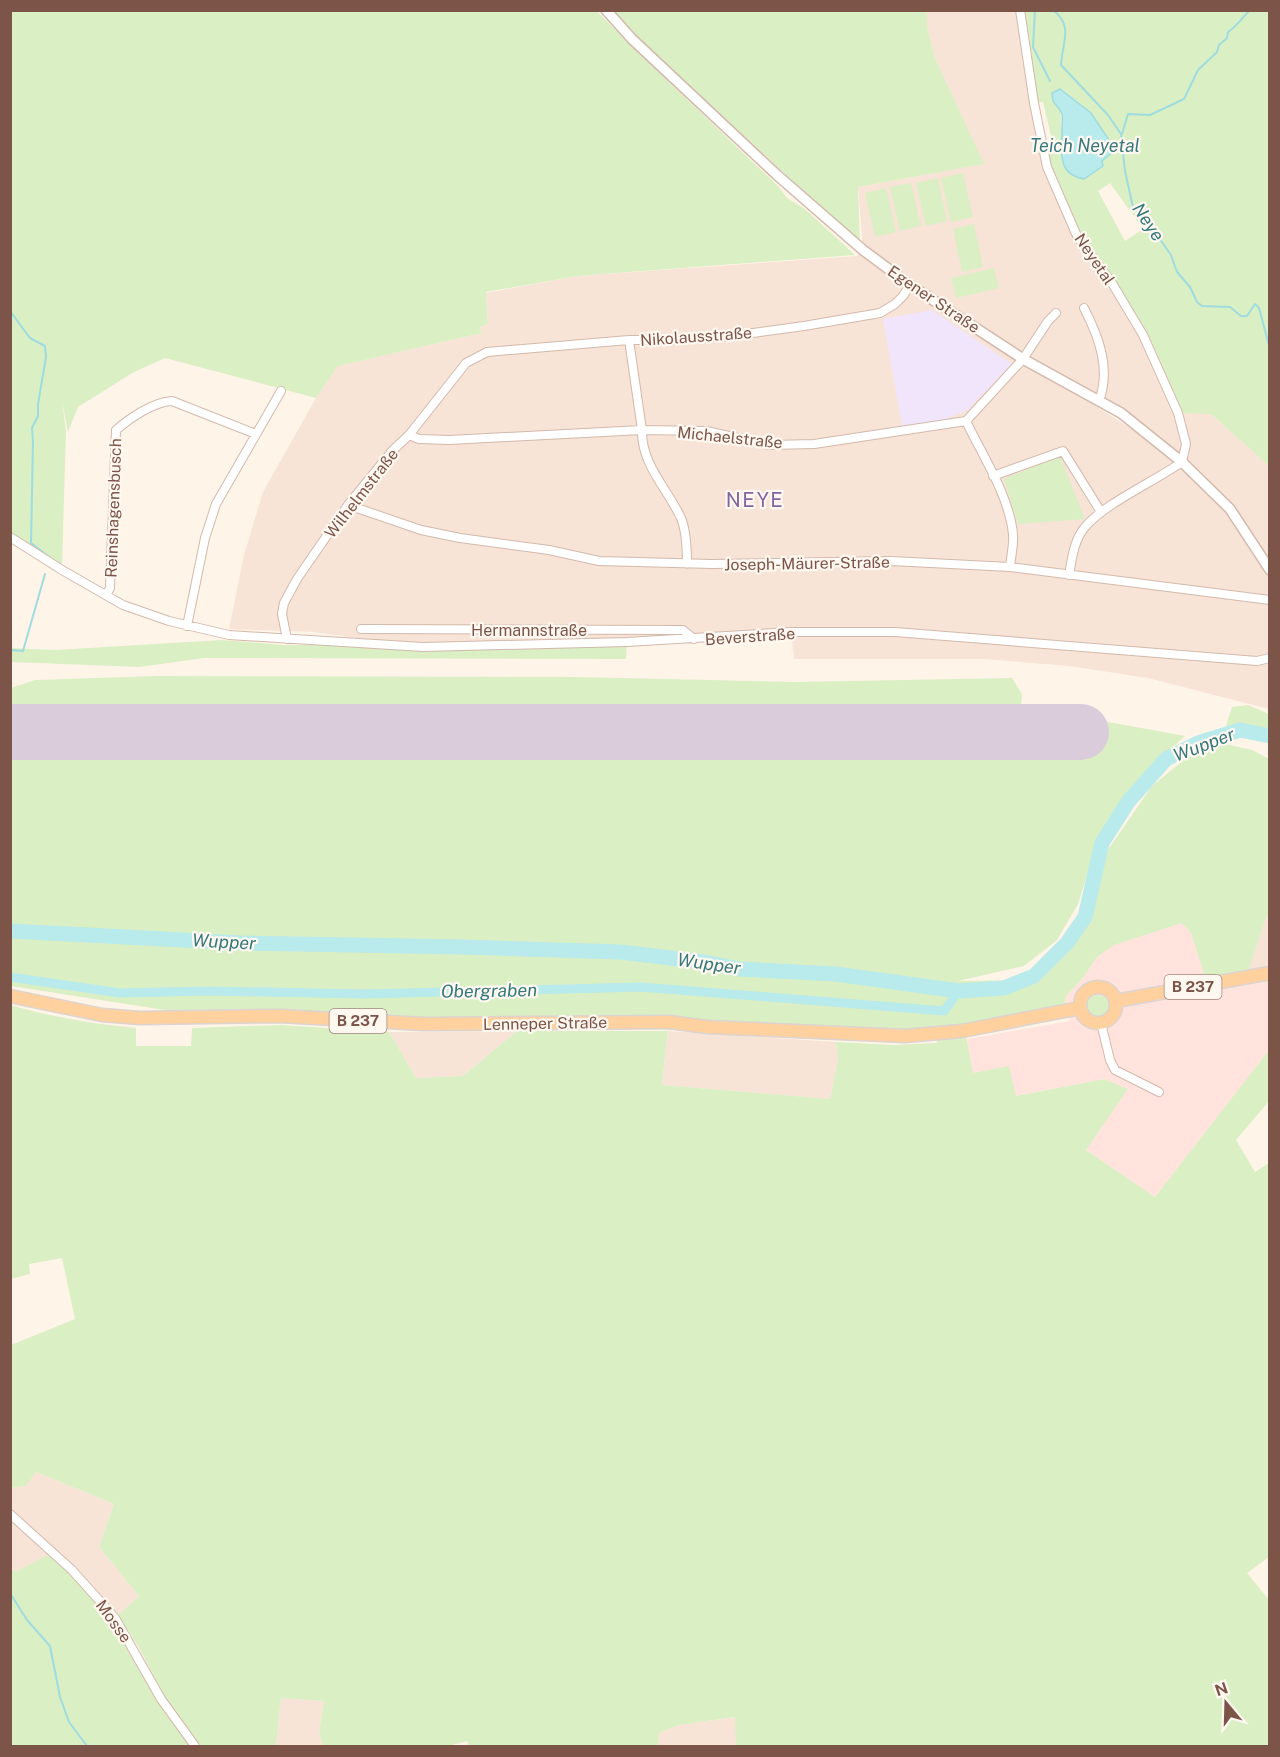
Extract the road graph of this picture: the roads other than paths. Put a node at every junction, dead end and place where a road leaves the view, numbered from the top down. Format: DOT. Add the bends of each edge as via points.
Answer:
graph roads {
  1 [pos="606,10"];
  2 [pos="1020,10"];
  3 [pos="910,285"];
  4 [pos="1084,308"];
  5 [pos="1056,313"];
  6 [pos="629,340"];
  7 [pos="1023,359"];
  8 [pos="470,360"];
  9 [pos="281,391"];
  10 [pos="1099,401"];
  11 [pos="966,421"];
  12 [pos="642,430"];
  13 [pos="256,434"];
  14 [pos="409,435"];
  15 [pos="1182,462"];
  16 [pos="993,476"];
  17 [pos="348,505"];
  18 [pos="1101,512"];
  19 [pos="10,537"];
  20 [pos="687,564"];
  21 [pos="1010,567"];
  22 [pos="1269,570"];
  23 [pos="1069,575"];
  24 [pos="106,595"];
  25 [pos="1269,600"];
  26 [pos="187,626"];
  27 [pos="361,629"];
  28 [pos="287,639"];
  29 [pos="694,639"];
  30 [pos="1269,658"];
  31 [pos="1269,973"];
  32 [pos="10,996"];
  33 [pos="1116,1001"];
  34 [pos="1080,1008"];
  35 [pos="1101,1023"];
  36 [pos="1159,1092"];
  37 [pos="10,1514"];
  38 [pos="195,1746"];
  1 -- 3 [label="street, Egener Straße" via="801,197"];
  2 -- 15 [label="street, Neyetal" via="1047,167 1077,236 1112,283 1143,335 1178,413 1186,444"];
  3 -- 6 [label="street, Nikolausstraße" via="895,304 880,313 734,336"];
  3 -- 7 [label="street, Egener Straße"];
  4 -- 10 [label="street" via="1105,365"];
  5 -- 7 [label="street"];
  6 -- 8 [label="street, Nikolausstraße" via="487,352"];
  6 -- 12 [label="street"];
  7 -- 10 [label="street, Egener Straße"];
  7 -- 11 [label="street"];
  8 -- 14 [label="street, Wilhelmstraße"];
  9 -- 13 [label="street"];
  10 -- 15 [label="street, Egener Straße" via="1121,413"];
  11 -- 12 [label="street, Michaelstraße" via="814,444 771,445 706,431"];
  11 -- 16 [label="street"];
  12 -- 14 [label="street, Michaelstraße" via="449,440 419,440"];
  12 -- 20 [label="street" via="641,441 656,478 682,520"];
  13 -- 24 [label="street, Reinshagensbusch" via="172,401 163,402 116,430 110,588"];
  13 -- 26 [label="street" via="216,504"];
  14 -- 17 [label="street, Wilhelmstraße"];
  15 -- 18 [label="street"];
  15 -- 22 [label="street, Egener Straße" via="1230,509"];
  16 -- 18 [label="street" via="1063,451"];
  16 -- 21 [label="street" via="1010,517"];
  17 -- 20 [label="street, Joseph-Mäurer-Straße" via="421,530 460,538 599,561"];
  17 -- 28 [label="street, Wilhelmstraße" via="284,603"];
  18 -- 23 [label="street" via="1085,527 1074,548"];
  19 -- 24 [label="street, Beverstraße"];
  20 -- 21 [label="street, Joseph-Mäurer-Straße" via="891,561"];
  21 -- 23 [label="street, Joseph-Mäurer-Straße"];
  23 -- 25 [label="street, Joseph-Mäurer-Straße"];
  24 -- 26 [label="street, Beverstraße" via="123,605"];
  26 -- 28 [label="street, Beverstraße" via="229,635"];
  27 -- 29 [label="street, Hermannstraße" via="683,630"];
  28 -- 29 [label="street, Beverstraße" via="423,647"];
  29 -- 30 [label="street, Beverstraße" via="791,632 895,632 1233,660"];
  31 -- 33 [label="main road, B 237"];
  32 -- 34 [label="main road, Lenneper Straße / B 237" via="102,1016 152,1019 280,1016 424,1024 669,1022 905,1036 962,1031"];
  33 -- 34 [label="main road" via="1106,988 1094,987 1083,995"];
  33 -- 35 [label="main road" via="1111,1018"];
  34 -- 35 [label="main road" via="1090,1022"];
  35 -- 36 [label="street" via="1115,1070"];
  37 -- 38 [label="street, Mosse" via="72,1570 115,1618 161,1700"];
}
